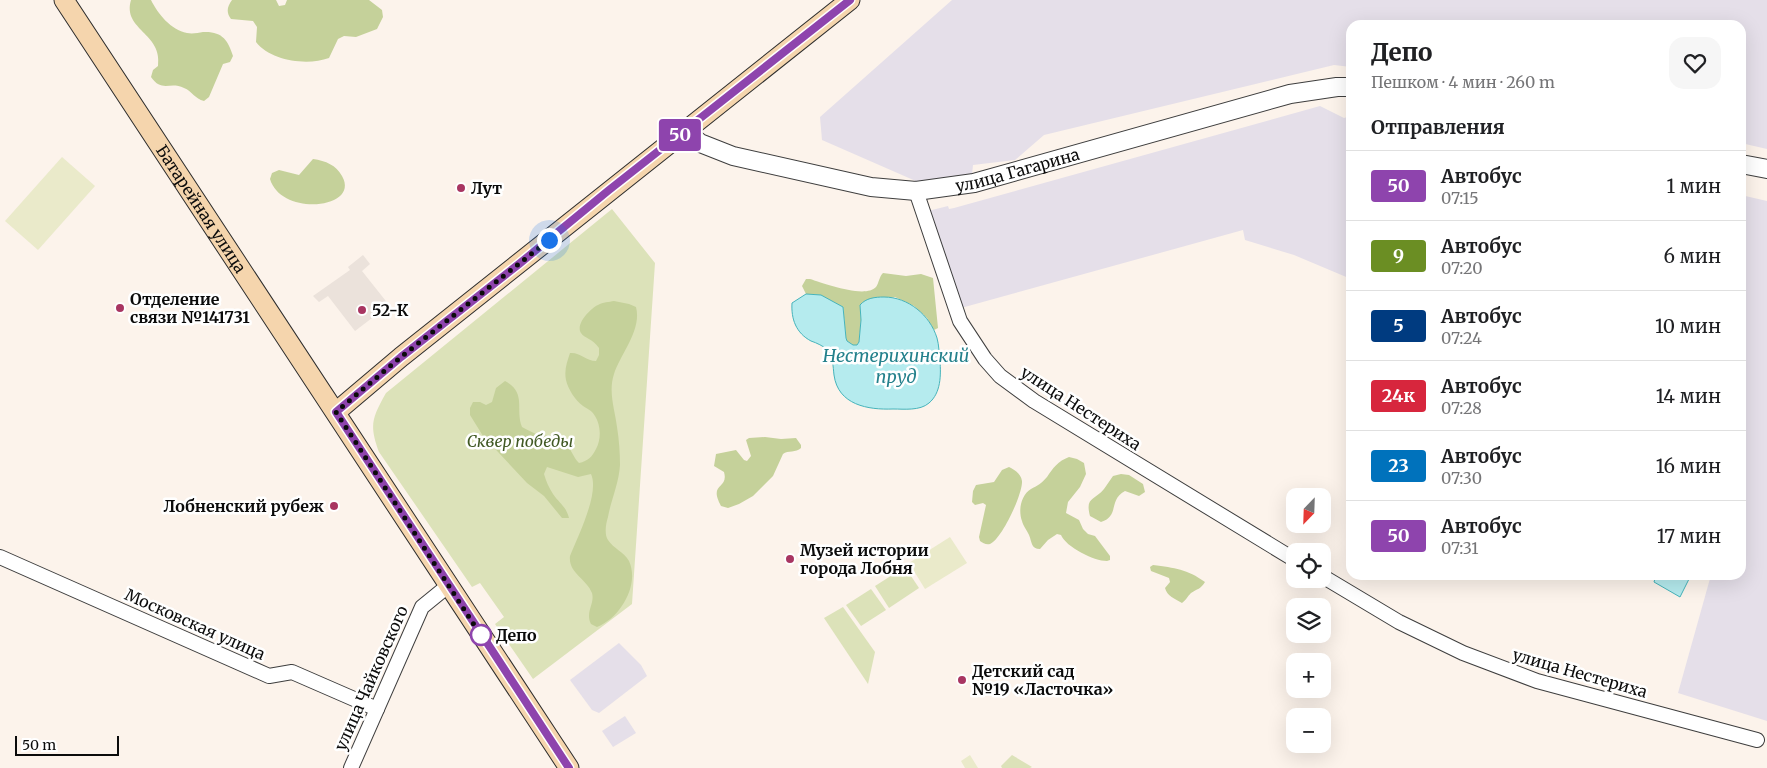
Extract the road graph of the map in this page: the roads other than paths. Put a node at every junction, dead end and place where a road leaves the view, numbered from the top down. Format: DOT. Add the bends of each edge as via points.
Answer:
graph roads {
  1 [pos="64,0"];
  2 [pos="850,0"];
  3 [pos="1346,87"];
  4 [pos="685,131"];
  5 [pos="1746,165"];
  6 [pos="1767,169"];
  7 [pos="916,191"];
  8 [pos="336,412"];
  9 [pos="1286,555"];
  10 [pos="0,558"];
  11 [pos="1331,581"];
  12 [pos="449,586"];
  13 [pos="376,709"];
  14 [pos="1757,740"];
  15 [pos="351,768"];
  16 [pos="569,768"];
  1 -- 8 [label="main road, Батарейная улица"];
  2 -- 4 [label="main road"];
  3 -- 7 [label="street, улица Гагарина" via="1290,94 974,182"];
  4 -- 7 [label="street, улица Гагарина" via="700,143 733,156 871,187"];
  4 -- 8 [label="main road"];
  5 -- 6 [label="street"];
  7 -- 9 [label="street, улица Нестериха" via="960,321 1000,376 1034,401"];
  8 -- 12 [label="main road, Батарейная улица"];
  10 -- 13 [label="street, Московская улица" via="269,676 292,672"];
  11 -- 14 [label="street, улица Нестериха" via="1399,622 1463,653 1537,682"];
  12 -- 13 [label="street, улица Чайковского" via="422,607"];
  12 -- 16 [label="main road, Батарейная улица"];
  13 -- 15 [label="street, улица Чайковского"];
}
